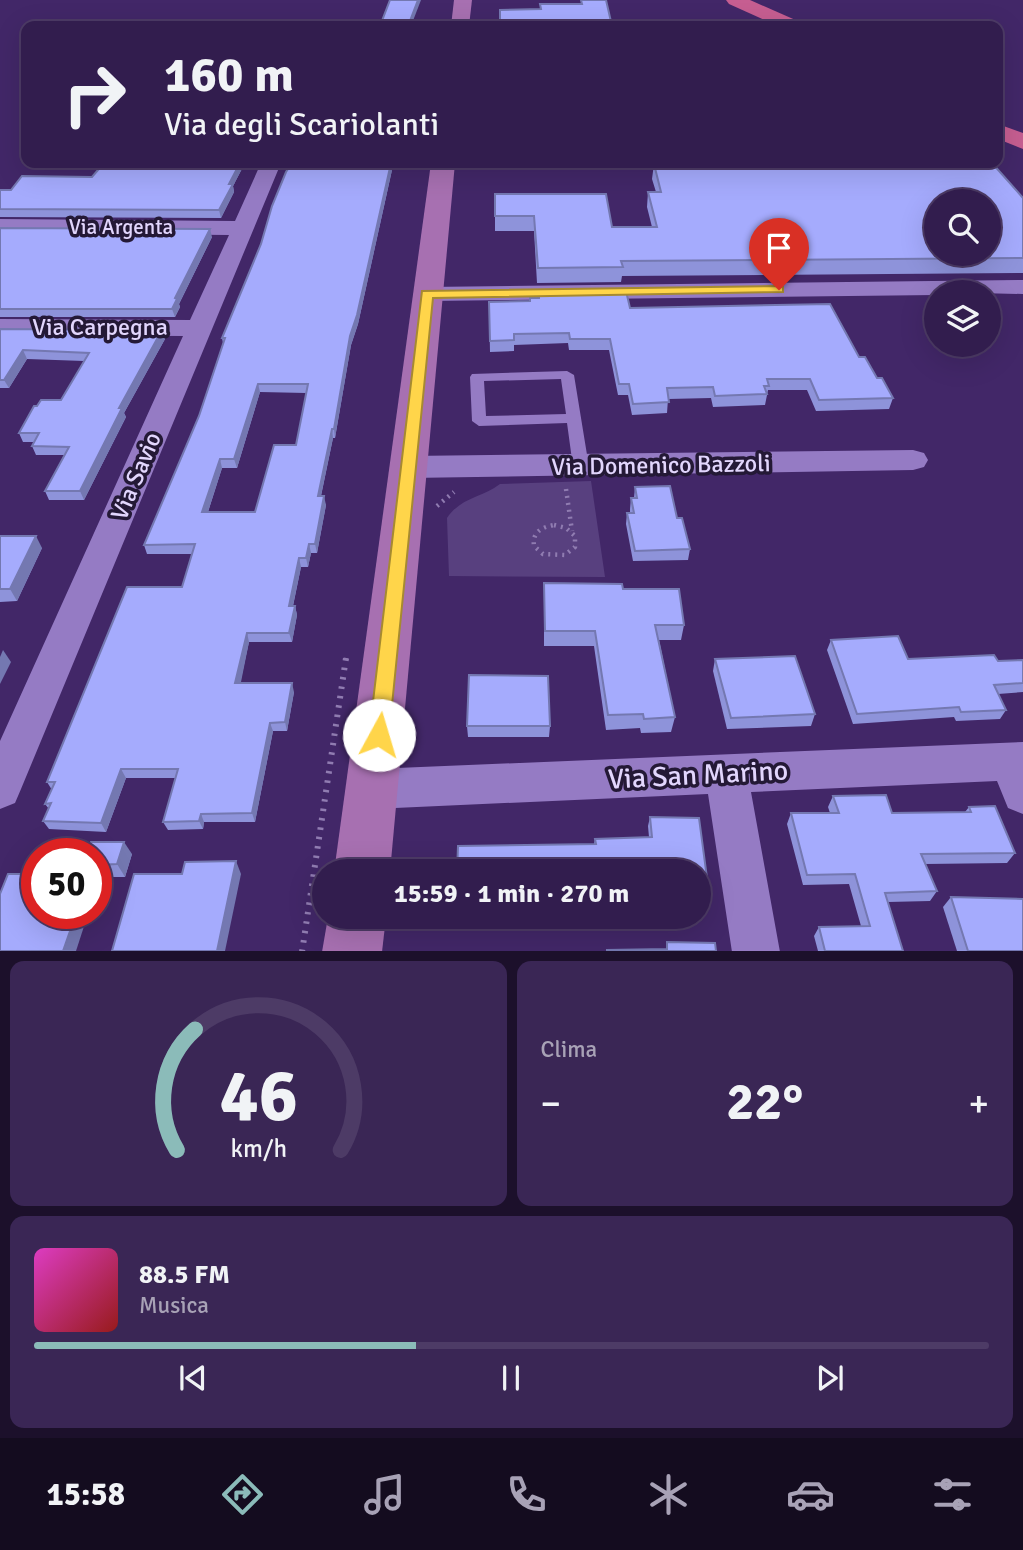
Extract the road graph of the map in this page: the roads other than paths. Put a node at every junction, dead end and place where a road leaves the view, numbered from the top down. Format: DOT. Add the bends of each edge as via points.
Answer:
graph roads {
  1 [pos="463,0"];
  2 [pos="715,0"];
  3 [pos="735,0"];
  4 [pos="461,21"];
  5 [pos="761,21"];
  6 [pos="782,21"];
  7 [pos="1003,121"];
  8 [pos="1023,130"];
  9 [pos="1003,133"];
  10 [pos="1023,142"];
  11 [pos="269,168"];
  12 [pos="442,168"];
  13 [pos="0,226"];
  14 [pos="242,228"];
  15 [pos="1023,287"];
  16 [pos="427,294"];
  17 [pos="0,327"];
  18 [pos="201,328"];
  19 [pos="574,418"];
  20 [pos="913,460"];
  21 [pos="409,467"];
  22 [pos="572,467"];
  23 [pos="1019,772"];
  24 [pos="726,773"];
  25 [pos="0,789"];
  26 [pos="373,789"];
  27 [pos="364,859"];
  28 [pos="355,929"];
  29 [pos="352,951"];
  30 [pos="756,951"];
  1 -- 4 [label="main road"];
  2 -- 5 [label="highway"];
  3 -- 6 [label="highway"];
  7 -- 8 [label="highway"];
  9 -- 10 [label="highway"];
  11 -- 14 [label="street, Via Savio"];
  12 -- 16 [label="main road"];
  13 -- 14 [label="street, Via Argenta"];
  14 -- 18 [label="street, Via Savio"];
  15 -- 16 [label="street"];
  16 -- 21 [label="main road"];
  17 -- 18 [label="street, Via Carpegna"];
  18 -- 25 [label="street, Via Savio"];
  19 -- 19 [label="lane" via="567,375 477,377 479,421"];
  19 -- 22 [label="lane"];
  20 -- 22 [label="street, Via Domenico Bazzoli"];
  21 -- 22 [label="street, Via Domenico Bazzoli"];
  21 -- 26 [label="main road"];
  23 -- 24 [label="street, Via San Marino"];
  24 -- 26 [label="street, Via San Marino"];
  24 -- 30 [label="street"];
  26 -- 27 [label="main road"];
  28 -- 29 [label="main road"];
}
